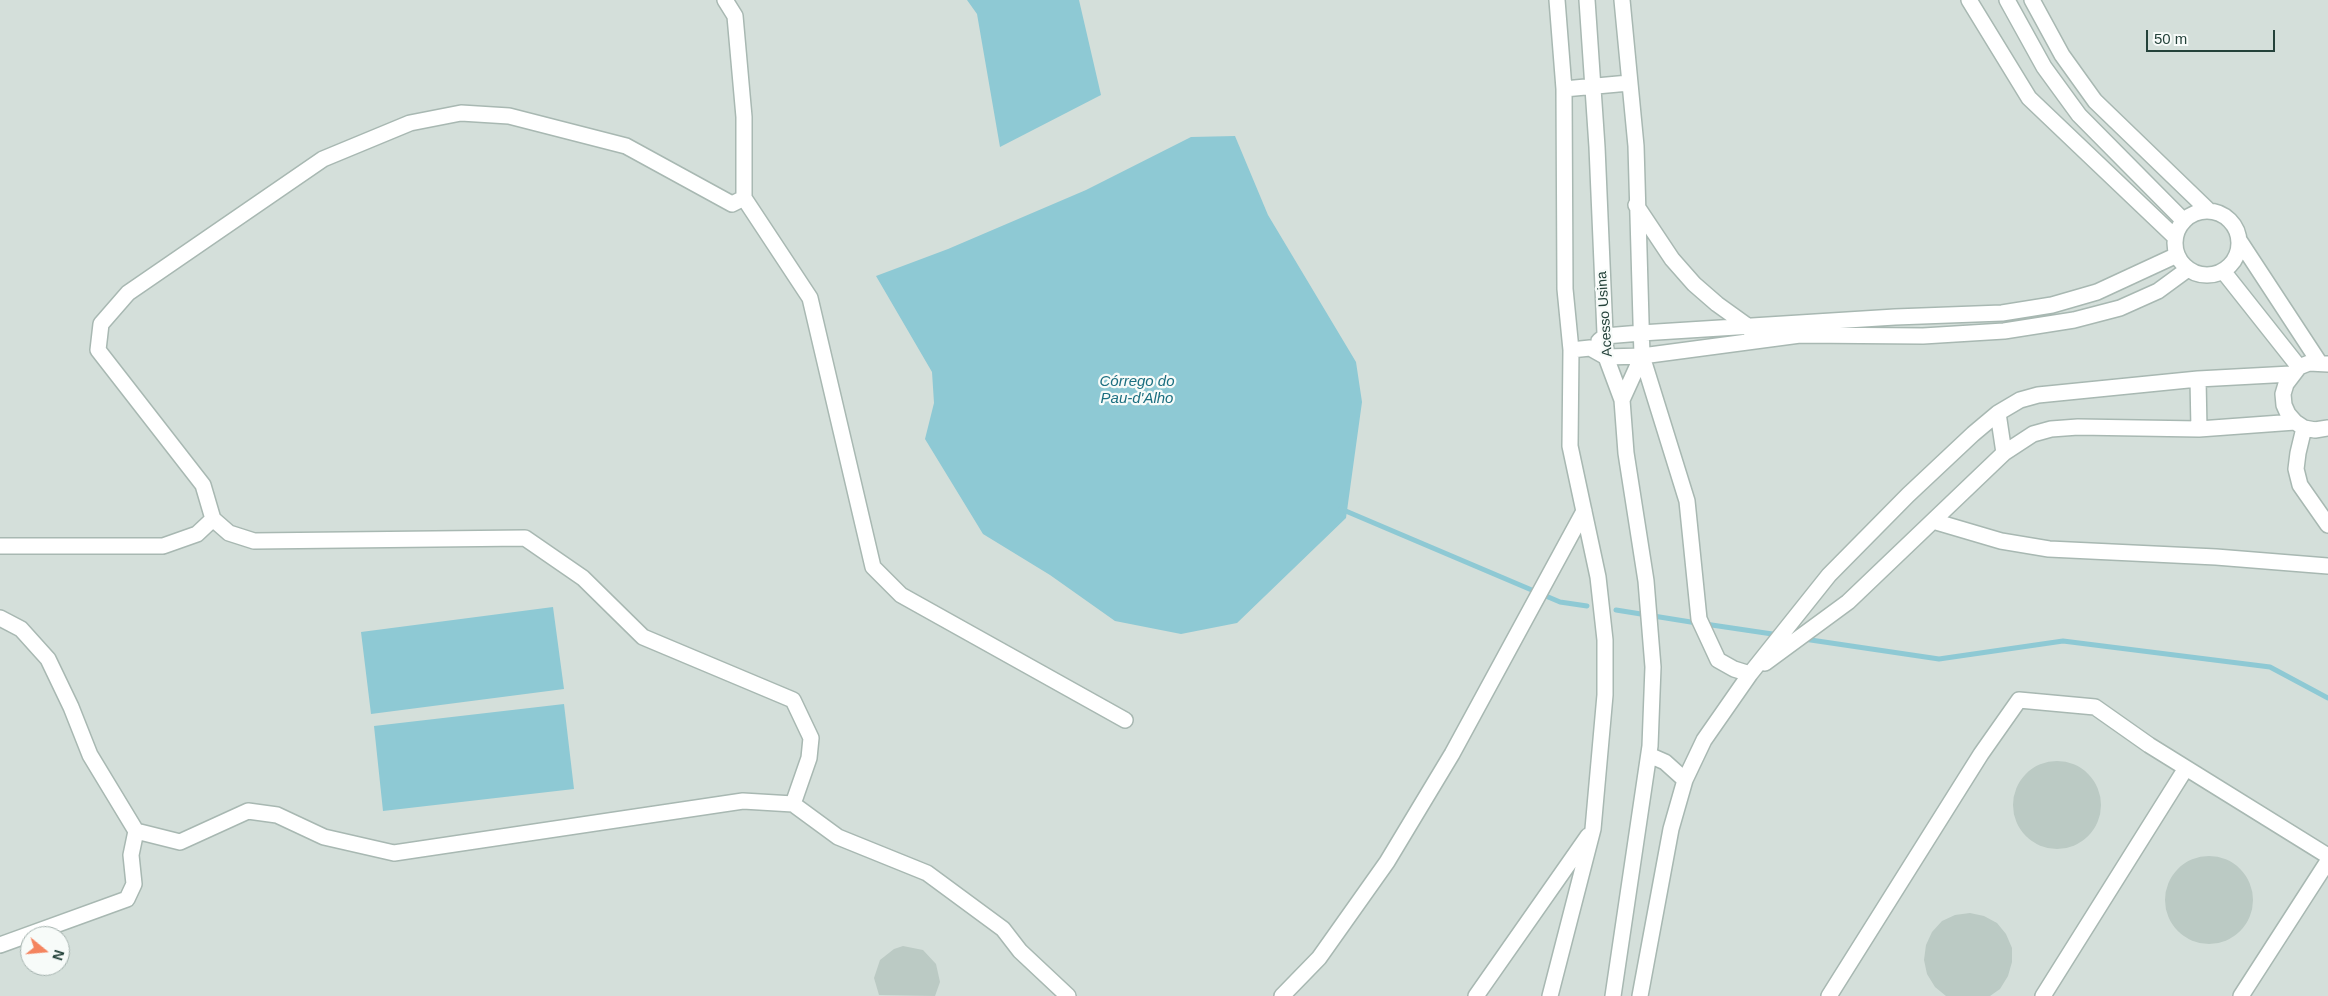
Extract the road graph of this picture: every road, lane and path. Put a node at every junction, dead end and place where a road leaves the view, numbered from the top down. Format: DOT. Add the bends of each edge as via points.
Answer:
graph roads {
  1 [pos="725,0"];
  2 [pos="1557,0"];
  3 [pos="1587,0"];
  4 [pos="1622,0"];
  5 [pos="1969,0"];
  6 [pos="2007,0"];
  7 [pos="2032,0"];
  8 [pos="1629,83"];
  9 [pos="1592,85"];
  10 [pos="1564,89"];
  11 [pos="744,198"];
  12 [pos="1636,205"];
  13 [pos="2209,211"];
  14 [pos="2184,221"];
  15 [pos="2175,237"];
  16 [pos="2239,240"];
  17 [pos="2177,255"];
  18 [pos="2188,269"];
  19 [pos="2222,271"];
  20 [pos="1641,333"];
  21 [pos="1750,334"];
  22 [pos="1606,336"];
  23 [pos="1590,348"];
  24 [pos="1571,350"];
  25 [pos="1642,356"];
  26 [pos="1606,357"];
  27 [pos="2324,363"];
  28 [pos="2295,371"];
  29 [pos="2198,379"];
  30 [pos="1622,400"];
  31 [pos="1998,412"];
  32 [pos="2300,425"];
  33 [pos="2328,428"];
  34 [pos="2199,429"];
  35 [pos="2004,452"];
  36 [pos="1584,511"];
  37 [pos="213,518"];
  38 [pos="1933,521"];
  39 [pos="2328,525"];
  40 [pos="0,546"];
  41 [pos="2328,566"];
  42 [pos="0,618"];
  43 [pos="1780,646"];
  44 [pos="1750,674"];
  45 [pos="1125,720"];
  46 [pos="1649,755"];
  47 [pos="2186,768"];
  48 [pos="1685,780"];
  49 [pos="793,804"];
  50 [pos="1593,829"];
  51 [pos="136,831"];
  52 [pos="2328,856"];
  53 [pos="2328,861"];
  54 [pos="0,945"];
  55 [pos="1068,996"];
  56 [pos="1282,996"];
  57 [pos="1476,996"];
  58 [pos="1550,996"];
  59 [pos="1613,996"];
  60 [pos="1640,996"];
  61 [pos="1829,996"];
  62 [pos="2043,996"];
  63 [pos="2241,996"];
  1 -- 11 [label="street" via="735,16 744,116"];
  2 -- 10 [label="street"];
  3 -- 9 [label="street, Acesso Usina"];
  4 -- 8 [label="street"];
  5 -- 15 [label="street" via="2029,98"];
  6 -- 14 [label="street" via="2044,67 2079,115"];
  7 -- 13 [label="street" via="2062,55 2096,100"];
  8 -- 9 [label="street"];
  8 -- 12 [label="street" via="1636,146"];
  9 -- 10 [label="street"];
  9 -- 22 [label="street, Acesso Usina"];
  10 -- 24 [label="street" via="1565,289"];
  11 -- 37 [label="street" via="732,204 626,146 509,116 461,113 410,123 323,159 128,292 101,324 98,350 203,485"];
  11 -- 45 [label="street" via="810,298 873,567 901,595"];
  12 -- 20 [label="street"];
  12 -- 21 [label="street" via="1672,259 1694,284"];
  13 -- 14 [label="street" via="2191,215"];
  13 -- 16 [label="street" via="2226,217 2237,231"];
  14 -- 15 [label="street"];
  15 -- 17 [label="street"];
  16 -- 19 [label="street" via="2235,258"];
  16 -- 27 [label="street"];
  17 -- 18 [label="street"];
  17 -- 21 [label="street" via="2097,292 2052,305 2002,313 1894,316"];
  18 -- 19 [label="street" via="2205,276"];
  18 -- 21 [label="street" via="2158,291 2120,308 2074,320 2004,331 1923,336"];
  19 -- 28 [label="street"];
  20 -- 21 [label="street"];
  20 -- 22 [label="street"];
  20 -- 25 [label="street"];
  21 -- 25 [label="street"];
  22 -- 23 [label="street"];
  22 -- 26 [label="street, Acesso Usina"];
  23 -- 24 [label="street"];
  23 -- 26 [label="street"];
  24 -- 36 [label="street" via="1570,446"];
  25 -- 26 [label="street"];
  25 -- 30 [label="street"];
  25 -- 44 [label="street" via="1687,501 1699,619 1718,660"];
  26 -- 30 [label="street, Acesso Usina"];
  27 -- 28 [label="street"];
  28 -- 29 [label="street"];
  28 -- 32 [label="street" via="2283,394 2286,410"];
  29 -- 31 [label="street" via="2038,395"];
  29 -- 34 [label="street"];
  30 -- 46 [label="street" via="1649,627 1652,667"];
  31 -- 35 [label="street"];
  31 -- 43 [label="street" via="1829,575 1789,625"];
  32 -- 33 [label="street" via="2315,430"];
  32 -- 34 [label="street"];
  32 -- 39 [label="street" via="2296,469 2300,484"];
  34 -- 35 [label="street" via="2051,429 2033,434"];
  35 -- 38 [label="street"];
  36 -- 50 [label="street" via="1598,577 1605,640 1605,695"];
  36 -- 56 [label="street" via="1452,754 1387,862 1319,958"];
  37 -- 40 [label="street" via="197,534 163,546"];
  37 -- 49 [label="street" via="229,533 254,541 526,538 583,578 643,638 793,700 811,738 809,758"];
  38 -- 41 [label="street" via="2001,541 2049,549"];
  38 -- 43 [label="street" via="1848,602 1810,630"];
  42 -- 51 [label="street" via="21,629 48,659 90,754"];
  43 -- 44 [label="street"];
  44 -- 48 [label="street" via="1704,740"];
  46 -- 48 [label="street" via="1665,762"];
  46 -- 59 [label="street"];
  47 -- 52 [label="street"];
  47 -- 61 [label="street" via="2095,707 2019,700 1981,754"];
  47 -- 62 [label="street"];
  48 -- 60 [label="street" via="1671,828"];
  49 -- 51 [label="street" via="743,800 394,853 324,837 277,815 248,812 180,842"];
  49 -- 55 [label="street" via="838,837 928,873 1003,929 1020,951"];
  50 -- 57 [label="street"];
  50 -- 58 [label="street"];
  51 -- 54 [label="street" via="131,855 134,884 128,899"];
  53 -- 63 [label="street"];
}
